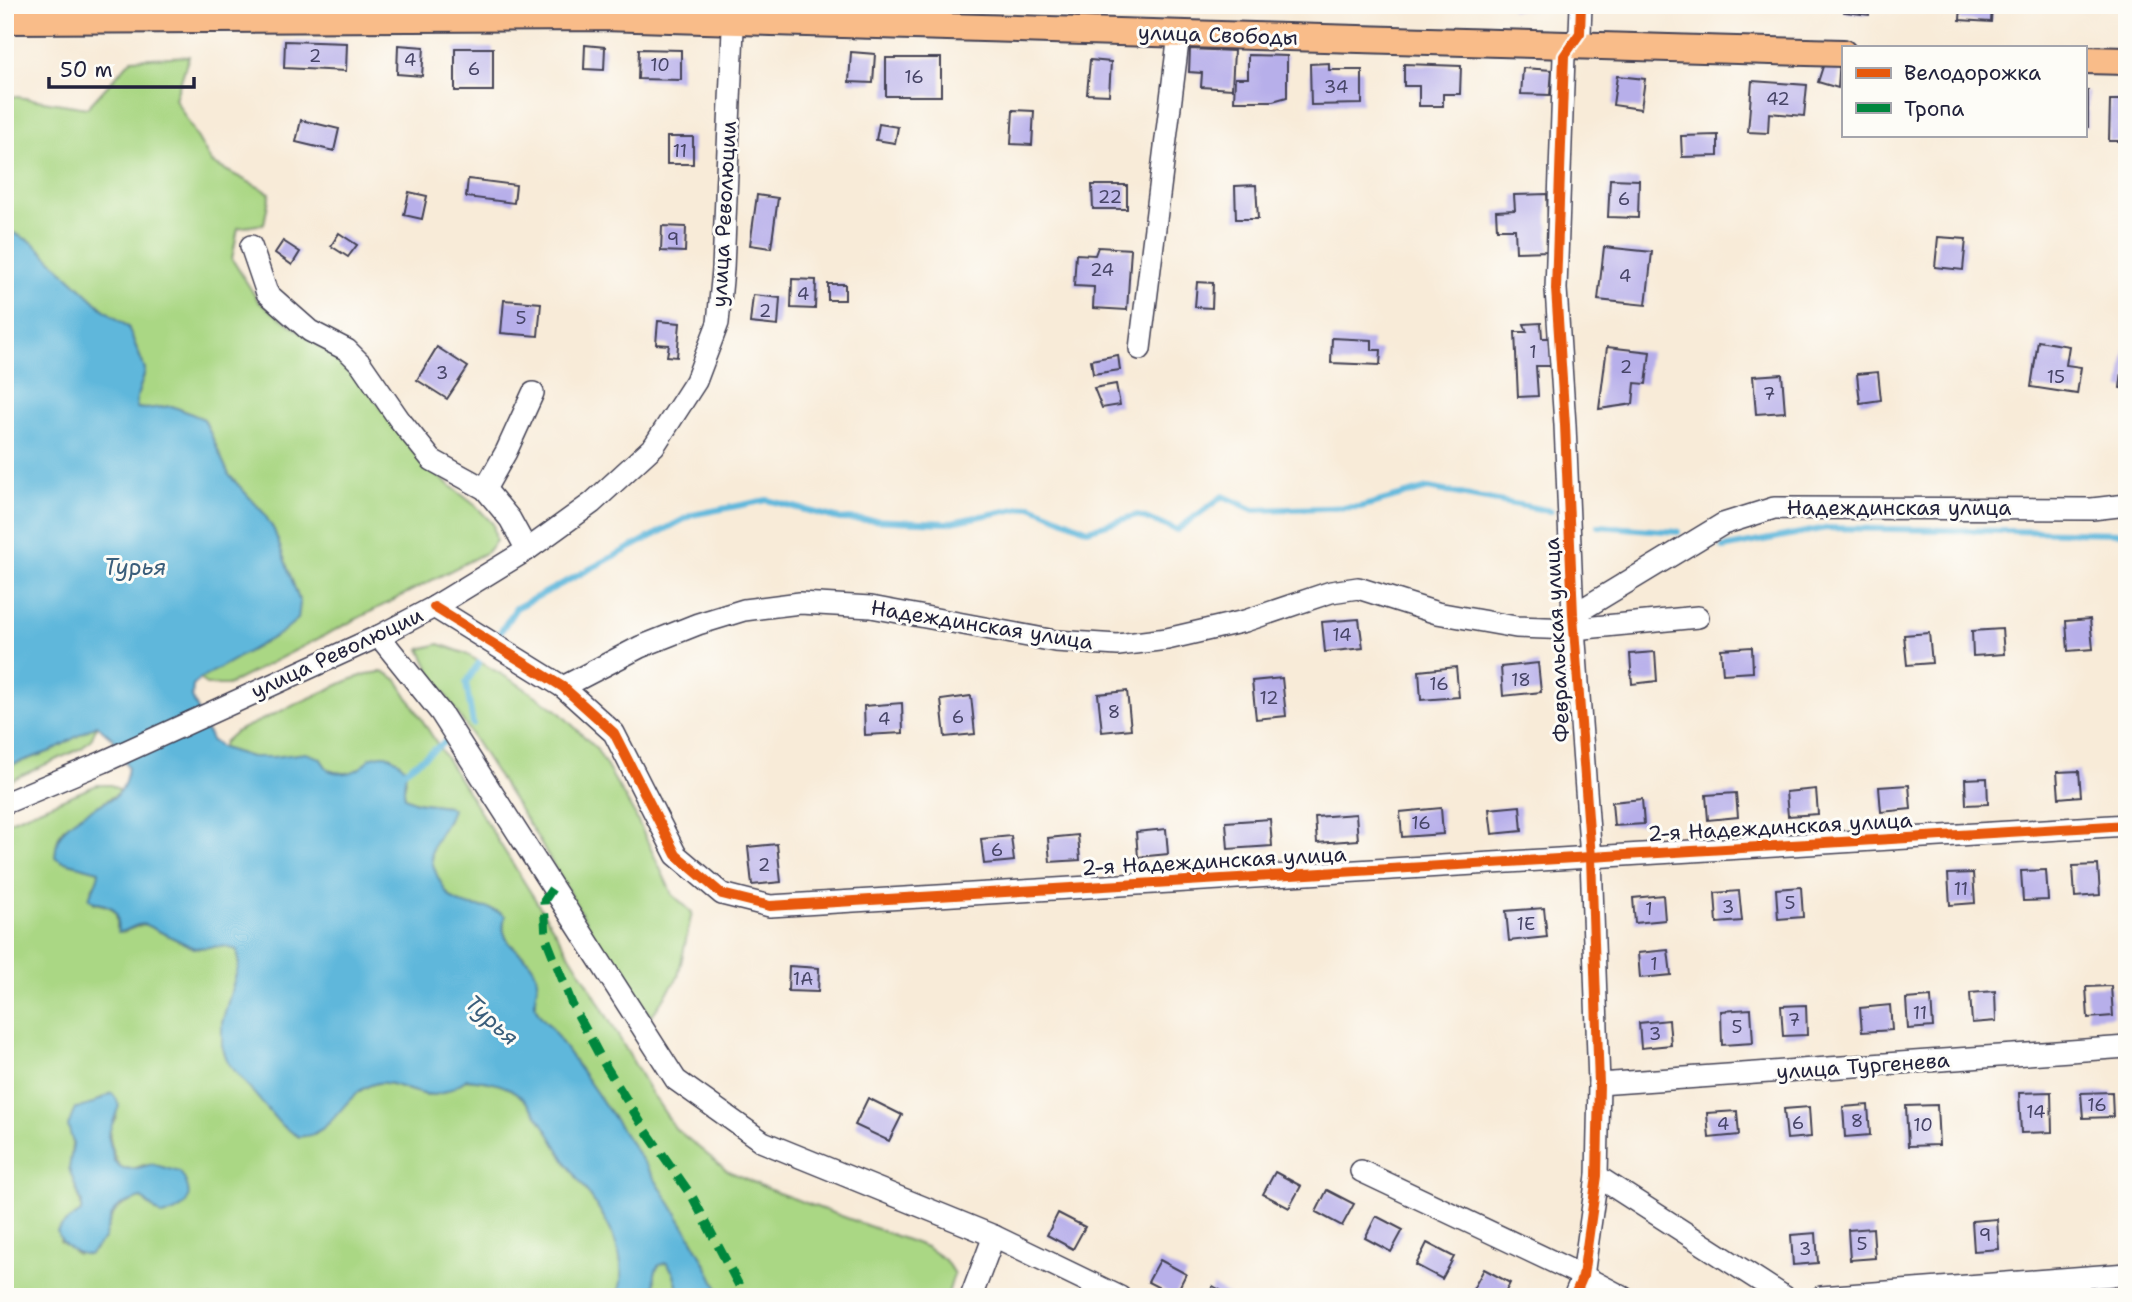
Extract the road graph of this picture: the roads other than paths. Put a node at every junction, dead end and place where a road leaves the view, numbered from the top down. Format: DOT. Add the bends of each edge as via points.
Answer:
graph roads {
  1 [pos="640,5"];
  2 [pos="1581,5"];
  3 [pos="734,13"];
  4 [pos="602,17"];
  5 [pos="5,20"];
  6 [pos="1179,34"];
  7 [pos="1571,45"];
  8 [pos="1842,53"];
  9 [pos="2086,60"];
  10 [pos="2127,61"];
  11 [pos="251,246"];
  12 [pos="1140,349"];
  13 [pos="533,393"];
  14 [pos="485,489"];
  15 [pos="2127,505"];
  16 [pos="527,550"];
  17 [pos="434,607"];
  18 [pos="1698,617"];
  19 [pos="1574,622"];
  20 [pos="379,636"];
  21 [pos="563,687"];
  22 [pos="5,803"];
  23 [pos="2127,825"];
  24 [pos="1591,858"];
  25 [pos="2127,1048"];
  26 [pos="1599,1084"];
  27 [pos="1361,1171"];
  28 [pos="1597,1176"];
  29 [pos="994,1236"];
  30 [pos="2127,1274"];
  31 [pos="1583,1276"];
  32 [pos="971,1297"];
  33 [pos="1120,1297"];
  34 [pos="1574,1297"];
  35 [pos="1623,1297"];
  36 [pos="1785,1297"];
  37 [pos="1822,1297"];
  1 -- 4 [label="main road"];
  2 -- 7 [label="street, Февральская улица" via="1580,33"];
  3 -- 4 [label="main road, улица Свободы"];
  3 -- 6 [label="main road, улица Свободы"];
  3 -- 16 [label="street, улица Революции" via="718,323 696,381 654,446 593,503"];
  4 -- 5 [label="main road, улица Свободы"];
  6 -- 7 [label="main road, улица Свободы"];
  6 -- 12 [label="street"];
  7 -- 8 [label="main road, улица Свободы"];
  7 -- 19 [label="street, Февральская улица" via="1564,56 1556,289"];
  9 -- 10 [label="main road"];
  11 -- 14 [label="street" via="267,293 310,331 347,350 361,364 432,460"];
  13 -- 14 [label="street"];
  14 -- 16 [label="street" via="510,519"];
  15 -- 19 [label="street, Надеждинская улица" via="2092,509 1774,508 1723,524"];
  16 -- 17 [label="street, улица Революции"];
  17 -- 20 [label="street, улица Революции"];
  17 -- 21 [label="street, 2-я Надеждинская улица"];
  18 -- 19 [label="street"];
  19 -- 21 [label="street, Надеждинская улица" via="1516,627 1437,613 1358,588 1331,592 1245,621 1118,646 1055,641 871,607 800,603 744,610 698,624 640,647"];
  19 -- 24 [label="street, Февральская улица"];
  20 -- 22 [label="street, улица Революции"];
  20 -- 29 [label="street" via="441,713 676,1080 763,1142"];
  21 -- 24 [label="street, 2-я Надеждинская улица" via="614,733 676,855 722,894 770,906"];
  23 -- 24 [label="street, 2-я Надеждинская улица"];
  24 -- 26 [label="street, Февральская улица"];
  25 -- 26 [label="street, улица Тургенева"];
  26 -- 28 [label="street, Февральская улица"];
  27 -- 31 [label="street"];
  28 -- 31 [label="street, Февральская улица"];
  28 -- 36 [label="street"];
  29 -- 32 [label="street"];
  29 -- 33 [label="street"];
  30 -- 37 [label="street"];
  31 -- 34 [label="street, Февральская улица"];
  31 -- 35 [label="street"];
}
